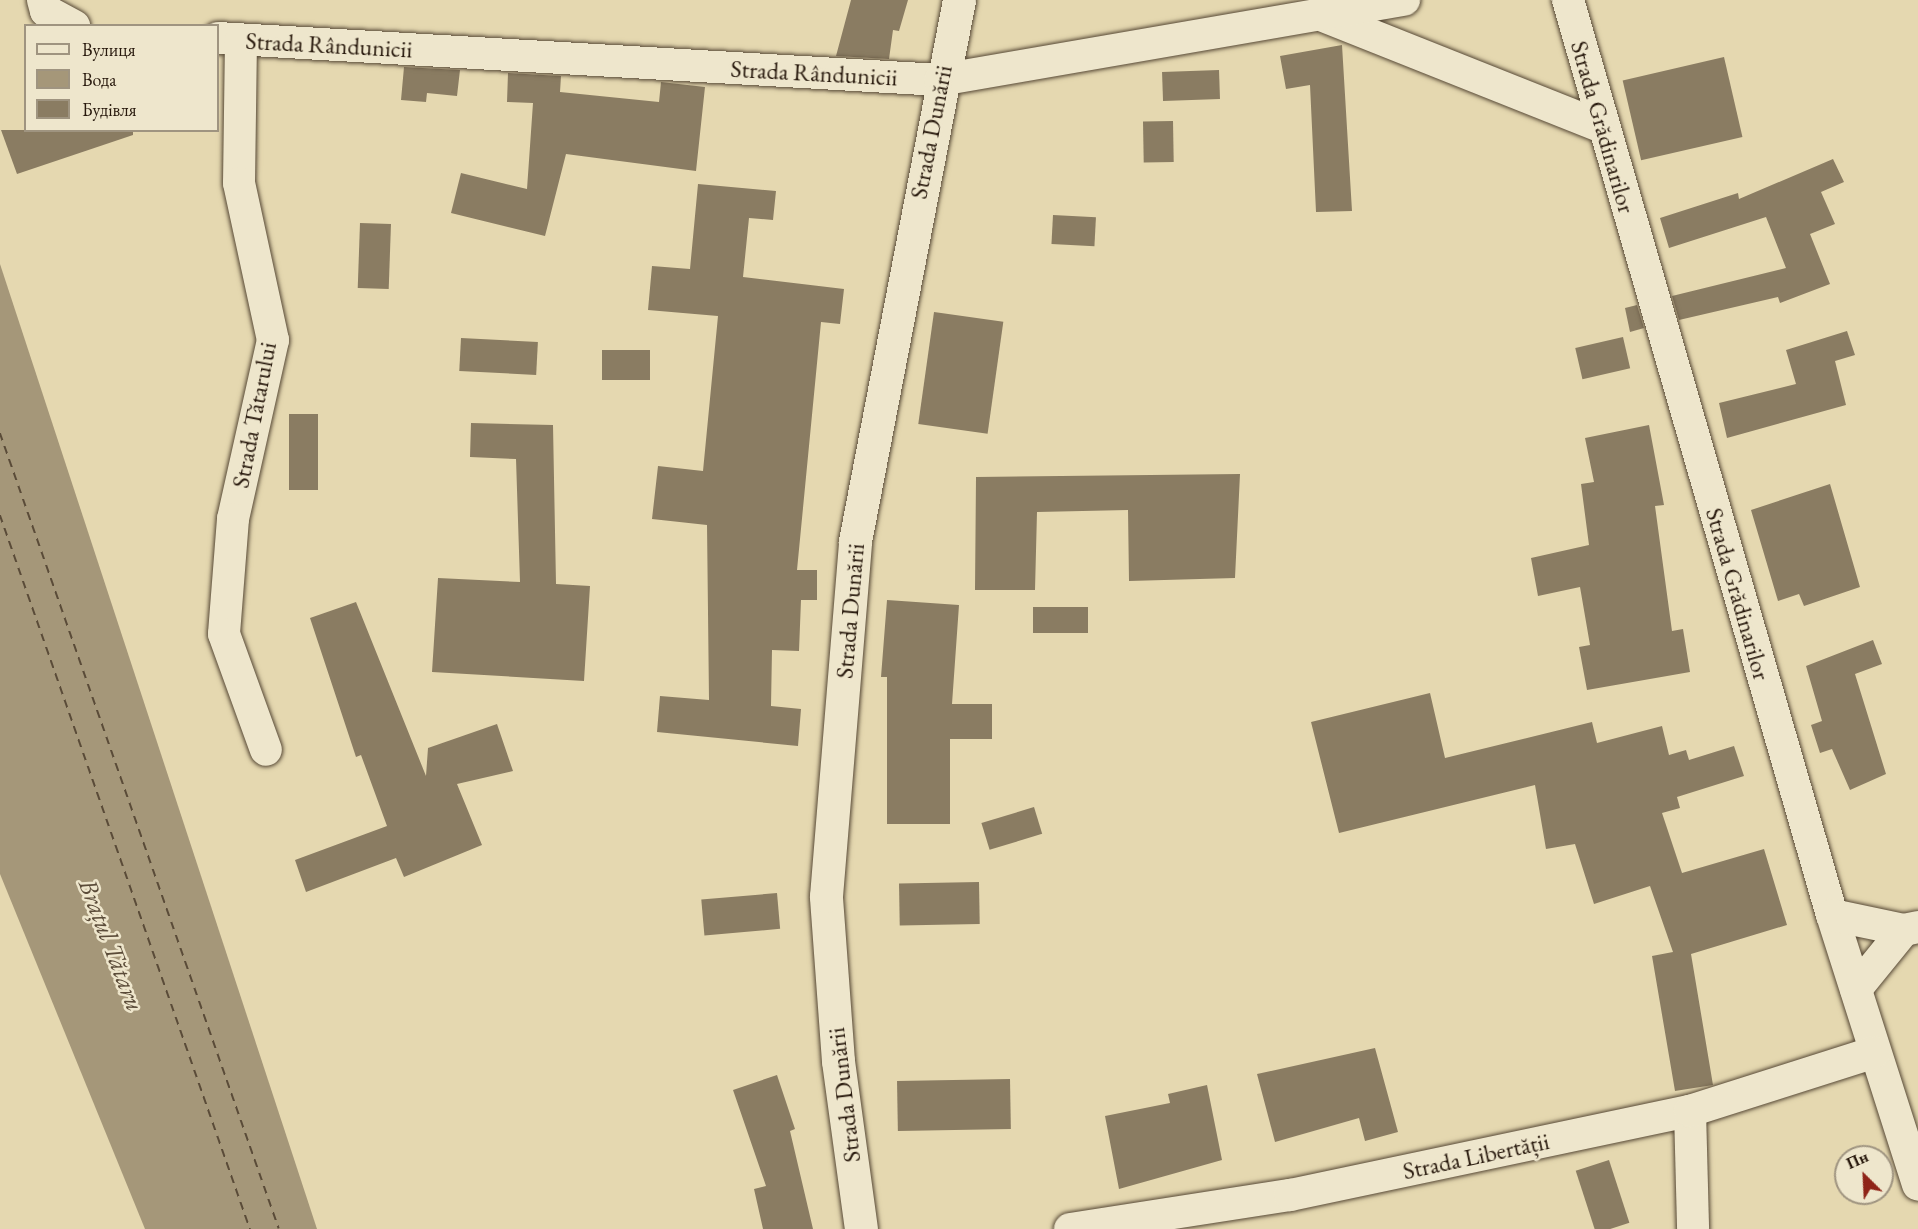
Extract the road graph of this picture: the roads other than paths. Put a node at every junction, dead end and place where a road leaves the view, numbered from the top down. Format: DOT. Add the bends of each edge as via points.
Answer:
graph roads {
  1 [pos="960,0"];
  2 [pos="1404,0"];
  3 [pos="1568,0"];
  4 [pos="45,5"];
  5 [pos="1320,15"];
  6 [pos="71,24"];
  7 [pos="229,39"];
  8 [pos="940,80"];
  9 [pos="1602,127"];
  10 [pos="266,750"];
  11 [pos="1832,915"];
  12 [pos="1911,928"];
  13 [pos="1856,989"];
  14 [pos="1875,1052"];
  15 [pos="1690,1111"];
  16 [pos="1918,1185"];
  17 [pos="861,1229"];
  18 [pos="1070,1229"];
  19 [pos="1693,1229"];
  1 -- 8 [label="main road, Strada Dunării"];
  2 -- 5 [label="street, Strada Rândunicii"];
  3 -- 9 [label="street, Strada Grădinarilor"];
  4 -- 6 [label="street"];
  5 -- 8 [label="street, Strada Rândunicii"];
  5 -- 9 [label="street"];
  7 -- 8 [label="street, Strada Rândunicii"];
  7 -- 10 [label="street, Strada Tătarului" via="239,183 273,340 233,519 224,634"];
  8 -- 17 [label="main road, Strada Dunării" via="855,541 826,896 838,1061"];
  9 -- 11 [label="street, Strada Grădinarilor"];
  11 -- 12 [label="street"];
  11 -- 13 [label="street, Strada Grădinarilor"];
  12 -- 13 [label="street"];
  13 -- 14 [label="street, Strada Grădinarilor"];
  14 -- 15 [label="street, Strada Libertății"];
  14 -- 16 [label="street, Strada Grădinarilor"];
  15 -- 18 [label="street, Strada Libertății" via="1290,1195"];
  15 -- 19 [label="street"];
}
